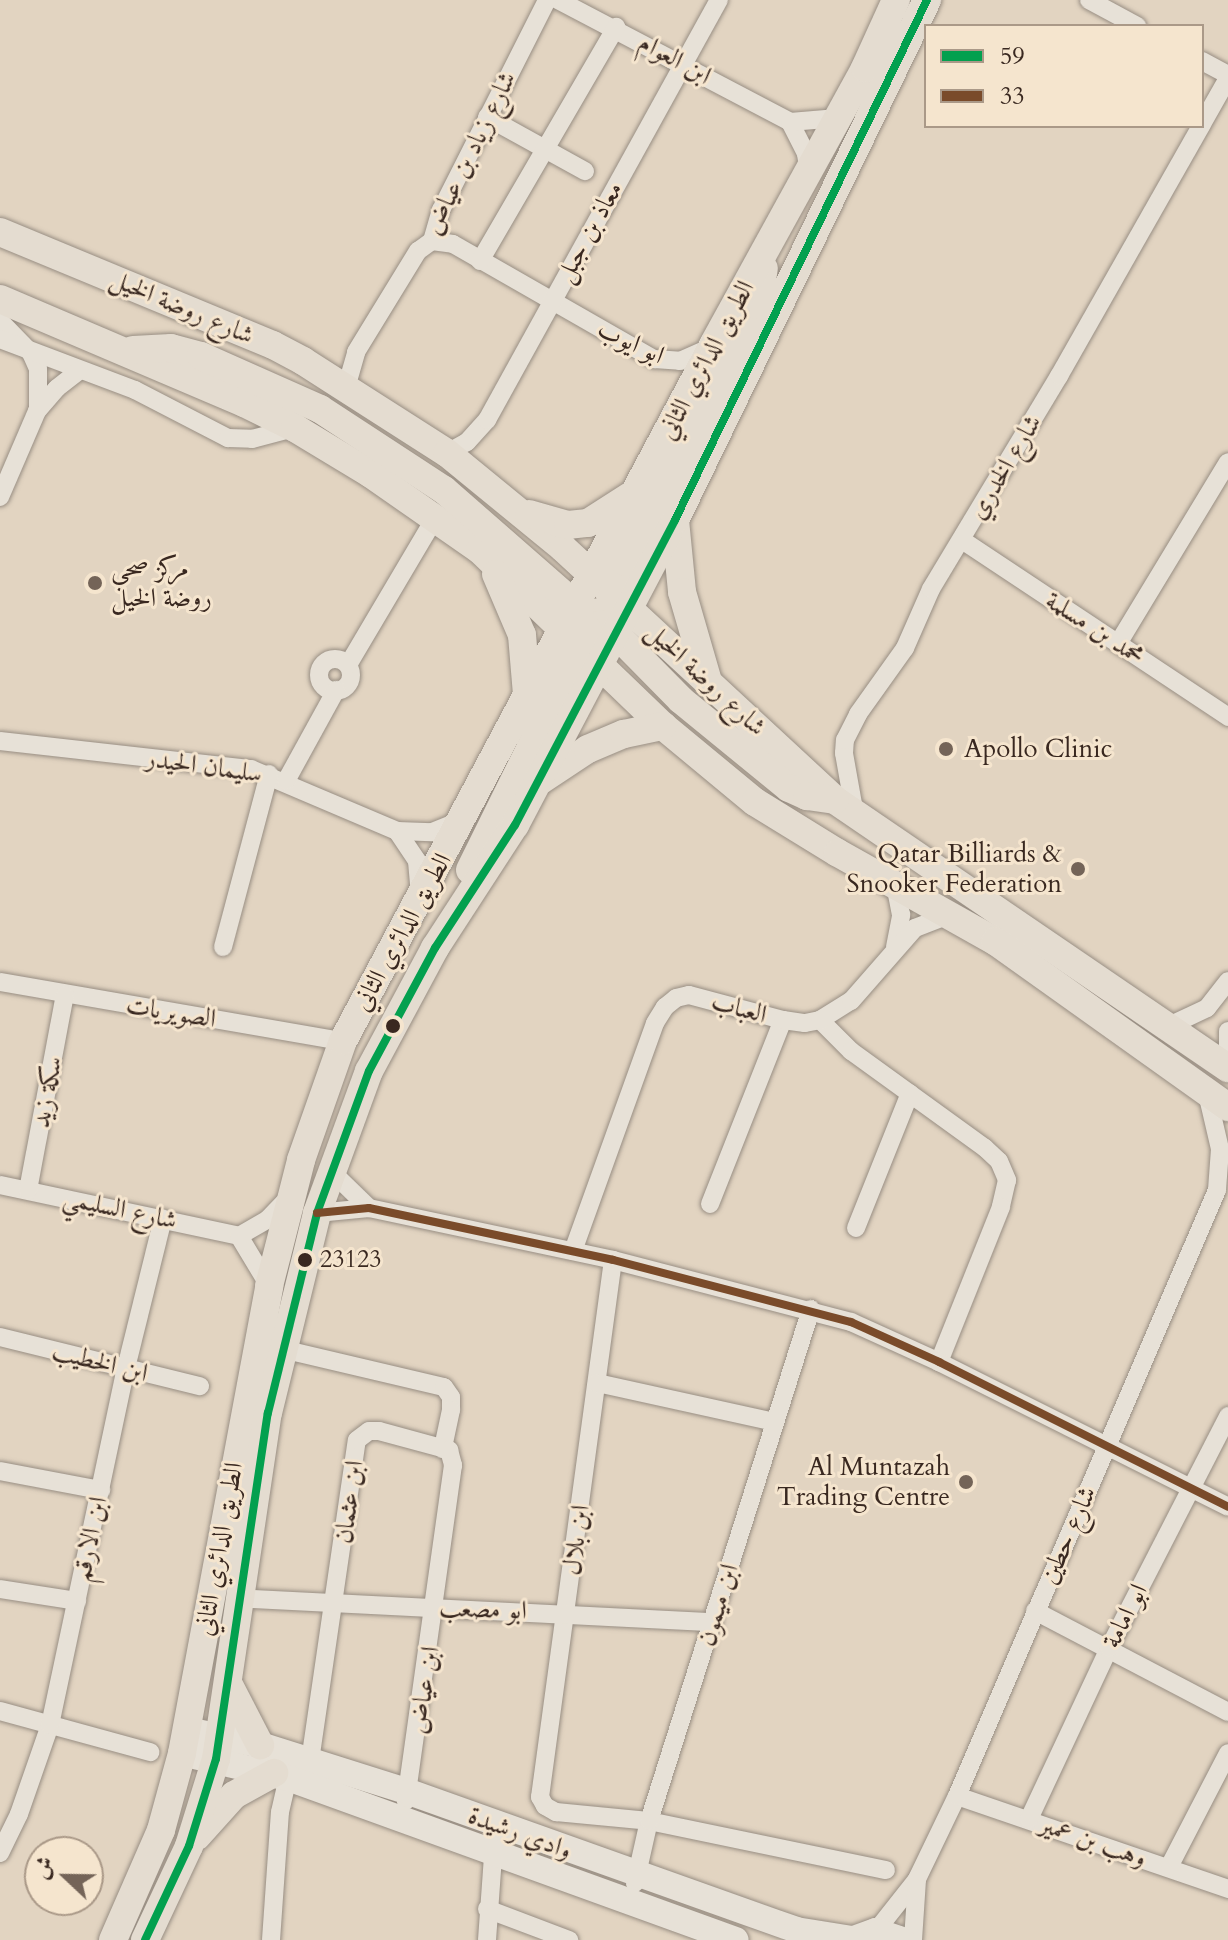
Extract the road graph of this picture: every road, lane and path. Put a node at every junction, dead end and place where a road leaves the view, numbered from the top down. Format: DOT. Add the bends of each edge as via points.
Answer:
graph roads {
  1 [pos="547,0"];
  2 [pos="558,0"];
  3 [pos="719,0"];
  4 [pos="896,0"];
  5 [pos="927,0"];
  6 [pos="1089,0"];
  7 [pos="1133,24"];
  8 [pos="616,27"];
  9 [pos="1204,62"];
  10 [pos="683,64"];
  11 [pos="1228,76"];
  12 [pos="487,117"];
  13 [pos="838,118"];
  14 [pos="1204,120"];
  15 [pos="790,122"];
  16 [pos="1199,128"];
  17 [pos="544,148"];
  18 [pos="585,171"];
  19 [pos="809,172"];
  20 [pos="0,232"];
  21 [pos="432,241"];
  22 [pos="763,255"];
  23 [pos="480,261"];
  24 [pos="0,299"];
  25 [pos="550,301"];
  26 [pos="0,321"];
  27 [pos="0,339"];
  28 [pos="713,345"];
  29 [pos="128,352"];
  30 [pos="31,353"];
  31 [pos="80,370"];
  32 [pos="346,388"];
  33 [pos="37,411"];
  34 [pos="295,428"];
  35 [pos="447,453"];
  36 [pos="1228,462"];
  37 [pos="637,491"];
  38 [pos="0,497"];
  39 [pos="522,512"];
  40 [pos="435,518"];
  41 [pos="675,520"];
  42 [pos="962,540"];
  43 [pos="480,550"];
  44 [pos="596,619"];
  45 [pos="1119,642"];
  46 [pos="348,665"];
  47 [pos="707,678"];
  48 [pos="336,690"];
  49 [pos="527,698"];
  50 [pos="1228,717"];
  51 [pos="663,726"];
  52 [pos="0,741"];
  53 [pos="278,778"];
  54 [pos="537,783"];
  55 [pos="845,807"];
  56 [pos="464,819"];
  57 [pos="397,831"];
  58 [pos="895,884"];
  59 [pos="420,896"];
  60 [pos="952,914"];
  61 [pos="453,920"];
  62 [pos="223,947"];
  63 [pos="895,947"];
  64 [pos="1228,981"];
  65 [pos="0,982"];
  66 [pos="65,995"];
  67 [pos="783,1020"];
  68 [pos="820,1020"];
  69 [pos="1169,1026"];
  70 [pos="1228,1031"];
  71 [pos="343,1041"];
  72 [pos="1228,1068"];
  73 [pos="910,1093"];
  74 [pos="1218,1100"];
  75 [pos="332,1172"];
  76 [pos="1222,1183"];
  77 [pos="0,1185"];
  78 [pos="28,1190"];
  79 [pos="291,1194"];
  80 [pos="710,1204"];
  81 [pos="369,1208"];
  82 [pos="317,1213"];
  83 [pos="163,1219"];
  84 [pos="856,1228"];
  85 [pos="239,1236"];
  86 [pos="573,1251"];
  87 [pos="613,1260"];
  88 [pos="269,1286"];
  89 [pos="811,1309"];
  90 [pos="0,1337"];
  91 [pos="282,1349"];
  92 [pos="939,1362"];
  93 [pos="126,1368"];
  94 [pos="597,1383"];
  95 [pos="200,1386"];
  96 [pos="1228,1416"];
  97 [pos="774,1422"];
  98 [pos="1106,1448"];
  99 [pos="443,1449"];
  100 [pos="0,1471"];
  101 [pos="1191,1488"];
  102 [pos="101,1490"];
  103 [pos="1228,1507"];
  104 [pos="0,1589"];
  105 [pos="252,1599"];
  106 [pos="77,1601"];
  107 [pos="335,1604"];
  108 [pos="436,1607"];
  109 [pos="1035,1611"];
  110 [pos="565,1612"];
  111 [pos="713,1622"];
  112 [pos="1109,1648"];
  113 [pos="229,1684"];
  114 [pos="0,1711"];
  115 [pos="1228,1712"];
  116 [pos="50,1725"];
  117 [pos="185,1741"];
  118 [pos="260,1745"];
  119 [pos="219,1748"];
  120 [pos="311,1751"];
  121 [pos="150,1752"];
  122 [pos="1228,1753"];
  123 [pos="281,1776"];
  124 [pos="409,1792"];
  125 [pos="957,1796"];
  126 [pos="556,1812"];
  127 [pos="402,1818"];
  128 [pos="1029,1819"];
  129 [pos="649,1821"];
  130 [pos="495,1837"];
  131 [pos="189,1846"];
  132 [pos="0,1853"];
  133 [pos="1169,1867"];
  134 [pos="886,1870"];
  135 [pos="638,1875"];
  136 [pos="917,1879"];
  137 [pos="1228,1889"];
  138 [pos="630,1901"];
  139 [pos="487,1909"];
  140 [pos="860,1937"];
  141 [pos="113,1940"];
  142 [pos="145,1940"];
  143 [pos="271,1940"];
  144 [pos="487,1940"];
  145 [pos="569,1940"];
  146 [pos="736,1940"];
  147 [pos="902,1940"];
  148 [pos="913,1940"];
  1 -- 12 [label="street, شارع زياد بن عياض"];
  2 -- 8 [label="street, ابن العوام"];
  3 -- 10 [label="street, معاذ بن جبل"];
  4 -- 13 [label="main road, الطريق الدائري الثاني"];
  5 -- 41 [label="main road, الطريق الدائري الثاني"];
  6 -- 7 [label="street"];
  8 -- 10 [label="street, ابن العوام"];
  8 -- 17 [label="street"];
  9 -- 11 [label="street"];
  10 -- 15 [label="street, ابن العوام"];
  10 -- 25 [label="street, معاذ بن جبل"];
  11 -- 14 [label="street, شارع الخدري"];
  12 -- 17 [label="street"];
  12 -- 21 [label="street, شارع زياد بن عياض" via="441,210"];
  13 -- 15 [label="street"];
  13 -- 19 [label="main road, الطريق الدائري الثاني"];
  15 -- 19 [label="street" via="800,137"];
  16 -- 42 [label="street, شارع الخدري"];
  17 -- 18 [label="street"];
  17 -- 23 [label="street"];
  19 -- 22 [label="main road, الطريق الدائري الثاني"];
  20 -- 32 [label="main road, شارع روضة الخيل" via="247,333"];
  21 -- 23 [label="street, ابو ايوب" via="453,244"];
  21 -- 32 [label="street, شارع زياد بن عياض" via="418,251 356,352"];
  22 -- 28 [label="main road, الطريق الدائري الثاني"];
  22 -- 44 [label="main road" via="758,305"];
  23 -- 25 [label="street, ابو ايوب"];
  24 -- 29 [label="main road, شارع روضة الخيل"];
  25 -- 28 [label="street, ابو ايوب" via="663,362 692,357"];
  25 -- 35 [label="street, معاذ بن جبل" via="487,420 467,442"];
  26 -- 30 [label="street"];
  27 -- 30 [label="street"];
  28 -- 37 [label="main road, الطريق الدائري الثاني"];
  29 -- 34 [label="main road, شارع روضة الخيل"];
  29 -- 44 [label="main road" via="171,348 201,356 320,409 444,490"];
  30 -- 31 [label="street"];
  30 -- 33 [label="street" via="40,376"];
  31 -- 33 [label="street"];
  31 -- 34 [label="street" via="164,403 228,438 252,439"];
  32 -- 35 [label="main road, شارع روضة الخيل"];
  33 -- 38 [label="street"];
  34 -- 40 [label="main road, شارع روضة الخيل"];
  35 -- 39 [label="main road, شارع روضة الخيل"];
  36 -- 45 [label="street"];
  37 -- 39 [label="main road" via="588,523 559,523"];
  37 -- 44 [label="main road, الطريق الدائري الثاني"];
  39 -- 44 [label="main road, شارع روضة الخيل"];
  40 -- 43 [label="main road, شارع روضة الخيل"];
  40 -- 46 [label="street"];
  41 -- 44 [label="main road, الطريق الدائري الثاني"];
  41 -- 47 [label="main road" via="687,614"];
  42 -- 45 [label="street, محمد بن مسلمة"];
  42 -- 55 [label="street, شارع الخدري" via="925,600 905,648 845,740"];
  43 -- 44 [label="main road, شارع روضة الخيل"];
  43 -- 49 [label="main road" via="502,583 517,620 526,658"];
  44 -- 47 [label="main road, شارع روضة الخيل"];
  44 -- 49 [label="main road, الطريق الدائري الثاني"];
  44 -- 51 [label="main road, شارع روضة الخيل"];
  44 -- 54 [label="main road, الطريق الدائري الثاني"];
  44 -- 55 [label="main road" via="681,700 789,788"];
  44 -- 61 [label="main road" via="483,839"];
  45 -- 50 [label="street, محمد بن مسلمة"];
  46 -- 48 [label="street" via="349,681"];
  46 -- 48 [label="street" via="335,659 321,667 320,681"];
  47 -- 55 [label="main road, شارع روضة الخيل"];
  48 -- 53 [label="street"];
  49 -- 56 [label="main road, الطريق الدائري الثاني"];
  51 -- 54 [label="main road" via="588,749"];
  51 -- 58 [label="main road, شارع روضة الخيل" via="777,817"];
  52 -- 53 [label="street, سليمان الحيدر" via="241,767"];
  53 -- 57 [label="street, سليمان الحيدر"];
  53 -- 62 [label="street"];
  54 -- 61 [label="main road, الطريق الدائري الثاني"];
  55 -- 69 [label="main road, شارع روضة الخيل"];
  56 -- 57 [label="street, سليمان الحيدر" via="432,832"];
  56 -- 59 [label="main road, الطريق الدائري الثاني"];
  57 -- 59 [label="street" via="417,861"];
  58 -- 60 [label="main road, شارع روضة الخيل"];
  58 -- 63 [label="street" via="901,915"];
  59 -- 71 [label="main road, الطريق الدائري الثاني"];
  60 -- 63 [label="street" via="915,928"];
  60 -- 74 [label="main road, شارع روضة الخيل"];
  61 -- 75 [label="main road, الطريق الدائري الثاني" via="389,1029"];
  63 -- 68 [label="street" via="851,1001"];
  64 -- 69 [label="street" via="1207,1008"];
  65 -- 66 [label="street, الصويريات"];
  66 -- 71 [label="street, الصويريات"];
  66 -- 78 [label="street, سكة زيد"];
  67 -- 68 [label="street"];
  67 -- 80 [label="street, العباب"];
  67 -- 86 [label="street, العباب" via="689,995 665,1007"];
  68 -- 73 [label="street" via="851,1051"];
  69 -- 72 [label="main road, شارع روضة الخيل"];
  70 -- 72 [label="street"];
  71 -- 79 [label="main road, الطريق الدائري الثاني"];
  73 -- 84 [label="street"];
  73 -- 92 [label="street" via="985,1148 999,1161 1007,1180"];
  74 -- 76 [label="street, شارع حطين"];
  75 -- 81 [label="street"];
  75 -- 82 [label="main road, الطريق الدائري الثاني"];
  76 -- 98 [label="street, شارع حطين"];
  77 -- 78 [label="street, شارع السليمي"];
  78 -- 83 [label="street, شارع السليمي"];
  79 -- 85 [label="street" via="268,1219"];
  79 -- 88 [label="main road, الطريق الدائري الثاني"];
  81 -- 82 [label="street"];
  81 -- 86 [label="street"];
  82 -- 91 [label="main road, الطريق الدائري الثاني"];
  83 -- 85 [label="street, شارع السليمي"];
  83 -- 93 [label="street, ابن الارقم"];
  85 -- 88 [label="street"];
  86 -- 87 [label="street"];
  87 -- 89 [label="street"];
  87 -- 94 [label="street, ابن بلال"];
  88 -- 117 [label="main road, الطريق الدائري الثاني"];
  89 -- 92 [label="street"];
  89 -- 97 [label="street, ابن ميمون"];
  90 -- 93 [label="street, ابن الخطيب"];
  91 -- 99 [label="street" via="444,1387 451,1410"];
  91 -- 113 [label="main road, الطريق الدائري الثاني"];
  92 -- 98 [label="street"];
  93 -- 95 [label="street, ابن الخطيب"];
  93 -- 102 [label="street, ابن الارقم"];
  94 -- 97 [label="street"];
  94 -- 110 [label="street, ابن بلال"];
  96 -- 101 [label="street, ابو امامة"];
  97 -- 111 [label="street, ابن ميمون"];
  98 -- 101 [label="street"];
  98 -- 109 [label="street, شارع حطين"];
  99 -- 107 [label="street, ابن عثمان" via="379,1431 357,1440"];
  99 -- 108 [label="street, ابن عياض" via="452,1455 453,1465"];
  100 -- 102 [label="street"];
  101 -- 103 [label="street"];
  101 -- 112 [label="street, ابو امامة"];
  102 -- 106 [label="street, ابن الارقم"];
  104 -- 106 [label="street"];
  105 -- 107 [label="street, ابو مصعب"];
  106 -- 116 [label="street, ابن الارقم"];
  107 -- 108 [label="street, ابو مصعب"];
  107 -- 120 [label="street, ابن عثمان"];
  108 -- 110 [label="street, ابو مصعب"];
  108 -- 124 [label="street, ابن عياض"];
  109 -- 112 [label="street"];
  109 -- 125 [label="street, شارع حطين"];
  110 -- 111 [label="street, ابو مصعب"];
  110 -- 126 [label="street, ابن بلال" via="539,1787 545,1806"];
  111 -- 129 [label="street, ابن ميمون"];
  112 -- 115 [label="street"];
  112 -- 128 [label="street, ابو امامة"];
  113 -- 118 [label="main road"];
  113 -- 119 [label="main road, الطريق الدائري الثاني"];
  114 -- 116 [label="street"];
  116 -- 121 [label="street"];
  116 -- 132 [label="street, ابن الارقم"];
  117 -- 119 [label="street, وادي رشيدة"];
  117 -- 141 [label="main road, الطريق الدائري الثاني" via="161,1830"];
  118 -- 119 [label="street, وادي رشيدة"];
  118 -- 120 [label="street, وادي رشيدة"];
  119 -- 123 [label="street, وادي رشيدة"];
  119 -- 131 [label="main road, الطريق الدائري الثاني"];
  120 -- 124 [label="street, وادي رشيدة"];
  122 -- 133 [label="street"];
  123 -- 127 [label="street, وادي رشيدة"];
  123 -- 131 [label="main road" via="234,1795"];
  123 -- 143 [label="street"];
  124 -- 127 [label="street, ابن عياض"];
  124 -- 130 [label="street, وادي رشيدة"];
  125 -- 128 [label="street, وهب بن عمير"];
  125 -- 136 [label="street, شارع حطين"];
  126 -- 129 [label="street, وادي رشيدة"];
  127 -- 130 [label="street, وادي رشيدة"];
  128 -- 133 [label="street, وهب بن عمير"];
  129 -- 134 [label="street, وادي رشيدة"];
  129 -- 135 [label="street, ابن ميمون"];
  130 -- 135 [label="street, وادي رشيدة"];
  130 -- 138 [label="street, وادي رشيدة"];
  130 -- 139 [label="street"];
  131 -- 142 [label="main road, الطريق الدائري الثاني"];
  133 -- 137 [label="street, وهب بن عمير"];
  135 -- 138 [label="street, ابن ميمون"];
  135 -- 140 [label="street, وادي رشيدة" via="796,1930"];
  136 -- 140 [label="street, شارع حطين"];
  136 -- 148 [label="street, شارع حطين"];
  138 -- 146 [label="street, وادي رشيدة"];
  139 -- 144 [label="street"];
  139 -- 145 [label="street"];
  140 -- 147 [label="street, وادي رشيدة"];
}
